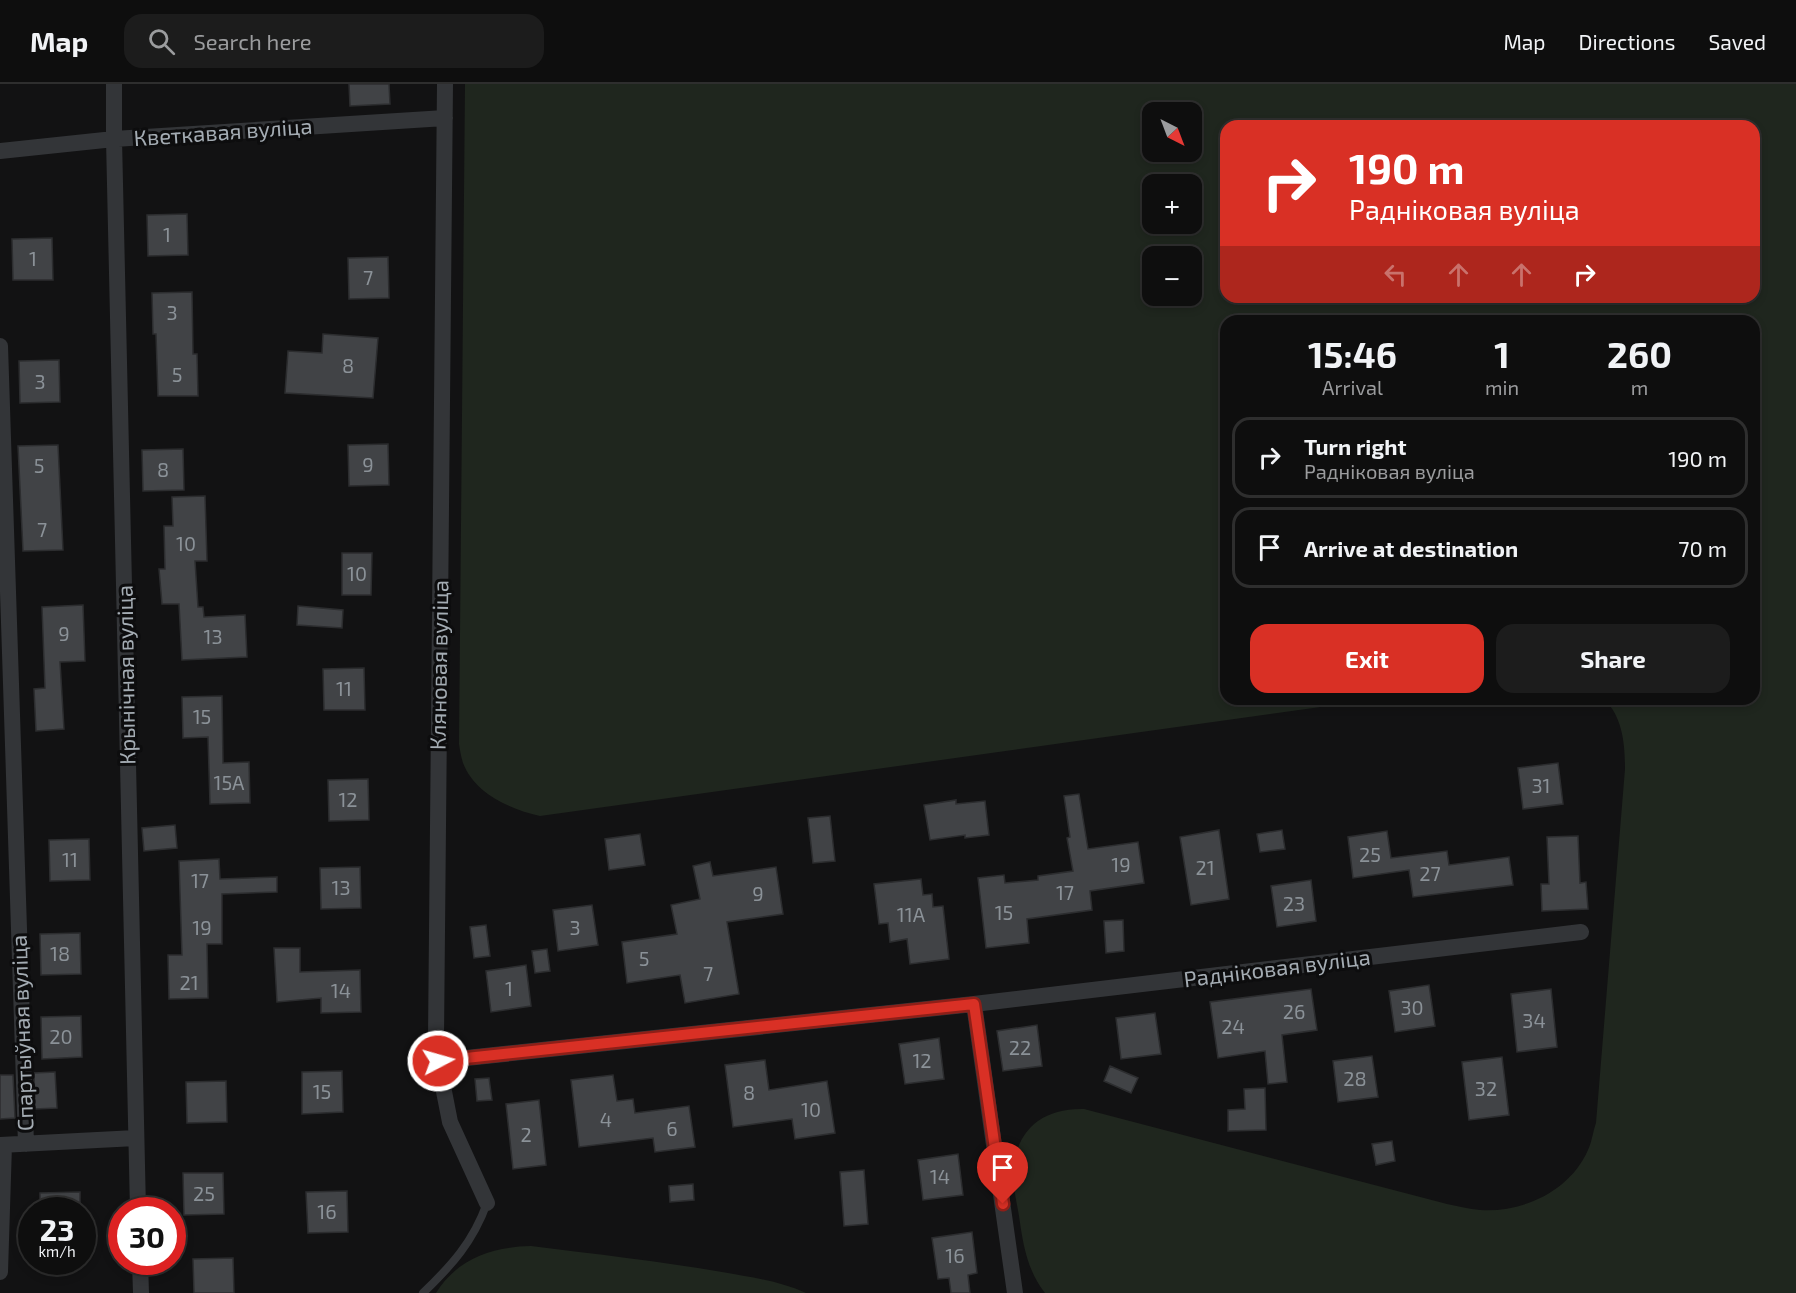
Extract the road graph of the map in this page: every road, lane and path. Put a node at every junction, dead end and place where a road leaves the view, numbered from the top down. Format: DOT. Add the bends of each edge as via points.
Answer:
graph roads {
  1 [pos="114,84"];
  2 [pos="445,84"];
  3 [pos="446,118"];
  4 [pos="114,139"];
  5 [pos="0,151"];
  6 [pos="0,346"];
  7 [pos="1581,932"];
  8 [pos="974,1004"];
  9 [pos="438,1061"];
  10 [pos="136,1138"];
  11 [pos="26,1144"];
  12 [pos="2,1145"];
  13 [pos="138,1197"];
  14 [pos="487,1203"];
  15 [pos="0,1272"];
  16 [pos="140,1275"];
  17 [pos="141,1293"];
  18 [pos="423,1293"];
  19 [pos="1015,1293"];
  1 -- 4 [label="street, Крынічная вуліца"];
  2 -- 3 [label="street, Кляновая вуліца"];
  3 -- 4 [label="street, Кветкавая вуліца"];
  3 -- 9 [label="street, Кляновая вуліца"];
  4 -- 5 [label="street, Кветкавая вуліца"];
  4 -- 10 [label="street, Крынічная вуліца"];
  6 -- 11 [label="street, Спартыўная вуліца"];
  7 -- 8 [label="street, Радніковая вуліца"];
  8 -- 9 [label="street, Радніковая вуліца"];
  8 -- 19 [label="street"];
  9 -- 14 [label="street, Кляновая вуліца" via="450,1122"];
  10 -- 11 [label="street"];
  10 -- 13 [label="street, Крынічная вуліца"];
  11 -- 12 [label="street"];
  12 -- 15 [label="street"];
  14 -- 18 [label="lane" via="463,1251"];
  16 -- 17 [label="street"];
}
